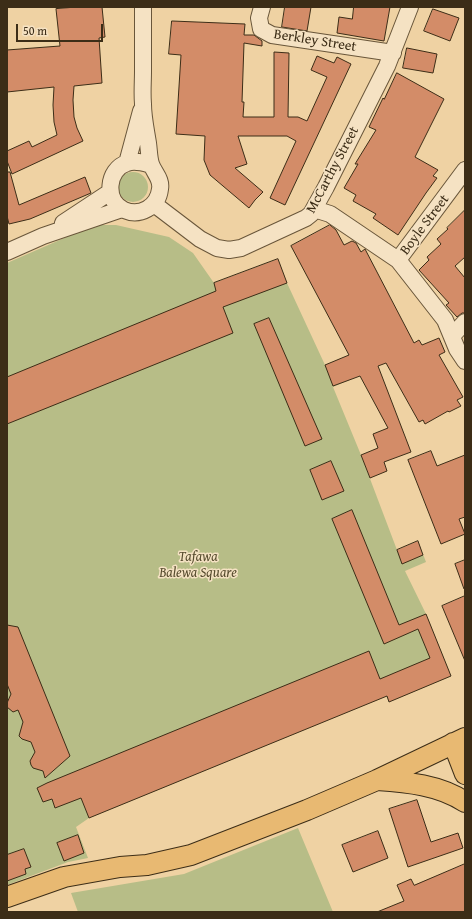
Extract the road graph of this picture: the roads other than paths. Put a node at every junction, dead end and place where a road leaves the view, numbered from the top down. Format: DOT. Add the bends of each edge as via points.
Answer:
graph roads {
  1 [pos="143,7"];
  2 [pos="262,7"];
  3 [pos="410,7"];
  4 [pos="393,53"];
  5 [pos="143,104"];
  6 [pos="127,163"];
  7 [pos="151,165"];
  8 [pos="465,170"];
  9 [pos="110,192"];
  10 [pos="154,204"];
  11 [pos="122,209"];
  12 [pos="314,209"];
  13 [pos="43,236"];
  14 [pos="7,252"];
  15 [pos="398,260"];
  16 [pos="465,322"];
  17 [pos="452,336"];
  18 [pos="465,361"];
  19 [pos="459,740"];
  20 [pos="465,774"];
  21 [pos="377,780"];
  22 [pos="465,802"];
  23 [pos="7,897"];
  1 -- 5 [label="street"];
  2 -- 4 [label="street, Berkley Street" via="259,18 261,29 272,35"];
  3 -- 4 [label="street, McCarthy Street"];
  4 -- 12 [label="street, McCarthy Street"];
  5 -- 6 [label="street"];
  5 -- 7 [label="street"];
  6 -- 7 [label="street"];
  6 -- 9 [label="street" via="114,172 110,180"];
  7 -- 10 [label="street" via="160,180 161,188"];
  8 -- 15 [label="street, Boyle Street"];
  9 -- 11 [label="street"];
  9 -- 13 [label="street"];
  10 -- 11 [label="street" via="139,212"];
  10 -- 12 [label="street, McCarthy Street" via="200,239 217,248 229,250 241,248 306,218"];
  11 -- 13 [label="street"];
  12 -- 15 [label="street" via="330,214"];
  13 -- 14 [label="street"];
  15 -- 17 [label="street" via="445,320"];
  16 -- 17 [label="street"];
  17 -- 18 [label="street"];
  19 -- 20 [label="main road"];
  19 -- 21 [label="main road"];
  21 -- 22 [label="main road" via="398,781 432,788"];
  21 -- 23 [label="main road" via="191,855 147,865 64,877"];
}
